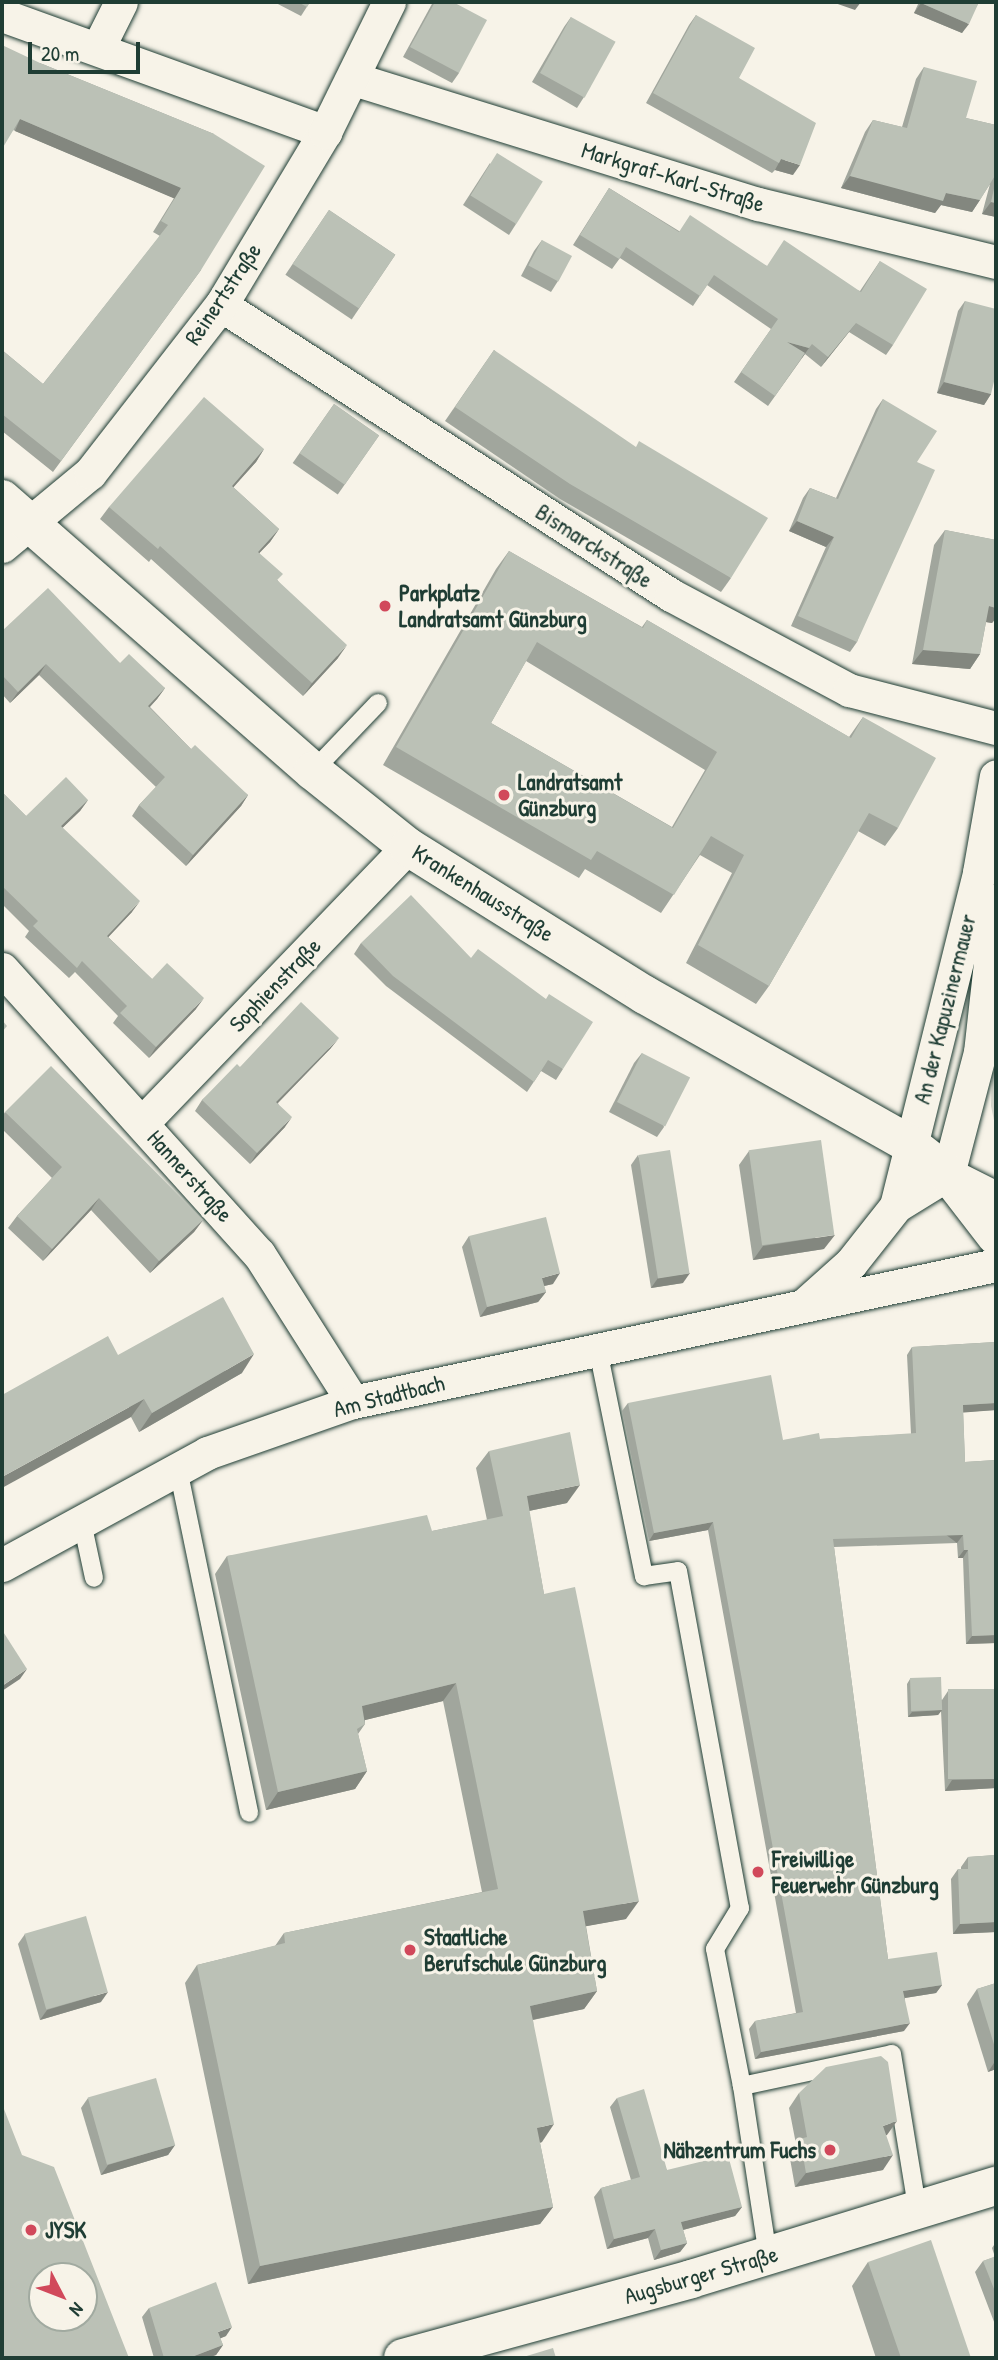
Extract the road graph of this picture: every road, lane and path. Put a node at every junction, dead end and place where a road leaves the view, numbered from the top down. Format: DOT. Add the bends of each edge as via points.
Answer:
graph roads {
  1 [pos="121,2"];
  2 [pos="389,2"];
  3 [pos="2,15"];
  4 [pos="99,48"];
  5 [pos="354,79"];
  6 [pos="325,132"];
  7 [pos="996,262"];
  8 [pos="221,304"];
  9 [pos="16,510"];
  10 [pos="2,546"];
  11 [pos="378,703"];
  12 [pos="996,728"];
  13 [pos="313,771"];
  14 [pos="996,776"];
  15 [pos="408,847"];
  16 [pos="979,872"];
  17 [pos="2,969"];
  18 [pos="142,1123"];
  19 [pos="911,1145"];
  20 [pos="948,1174"];
  21 [pos="996,1184"];
  22 [pos="996,1198"];
  23 [pos="896,1206"];
  24 [pos="996,1236"];
  25 [pos="996,1265"];
  26 [pos="804,1305"];
  27 [pos="598,1350"];
  28 [pos="354,1402"];
  29 [pos="178,1469"];
  30 [pos="82,1522"];
  31 [pos="2,1565"];
  32 [pos="94,1578"];
  33 [pos="249,1813"];
  34 [pos="741,2086"];
  35 [pos="996,2186"];
  36 [pos="918,2213"];
  37 [pos="768,2256"];
  38 [pos="403,2358"];
  1 -- 4 [label="street"];
  2 -- 5 [label="street, Reinertstraße"];
  3 -- 4 [label="street"];
  4 -- 6 [label="street"];
  5 -- 6 [label="street, Reinertstraße"];
  5 -- 7 [label="street, Markgraf-Karl-Straße" via="758,204"];
  6 -- 8 [label="street, Reinertstraße"];
  8 -- 9 [label="street, Reinertstraße" via="90,473"];
  8 -- 12 [label="street, Bismarckstraße" via="671,595 849,690"];
  9 -- 10 [label="street, Reinertstraße"];
  9 -- 13 [label="street, Krankenhausstraße"];
  11 -- 13 [label="lane"];
  13 -- 15 [label="street, Krankenhausstraße"];
  14 -- 16 [label="street, An der Kapuzinermauer"];
  15 -- 18 [label="street, Sophienstraße"];
  15 -- 19 [label="street, Krankenhausstraße" via="645,995"];
  16 -- 19 [label="street, An der Kapuzinermauer"];
  16 -- 20 [label="street, An der Kapuzinermauer" via="989,963 980,1052"];
  17 -- 18 [label="street, Hannerstraße"];
  18 -- 28 [label="street, Hannerstraße" via="259,1254"];
  19 -- 20 [label="street, Krankenhausstraße"];
  19 -- 23 [label="street, Am Stadtbach"];
  20 -- 21 [label="street"];
  20 -- 22 [label="street"];
  20 -- 23 [label="street, Am Stadtbach"];
  20 -- 24 [label="street, Krankenhausstraße"];
  23 -- 26 [label="street, Am Stadtbach" via="851,1263"];
  25 -- 26 [label="street, Am Stadtbach"];
  26 -- 27 [label="street, Am Stadtbach"];
  27 -- 28 [label="street, Am Stadtbach"];
  27 -- 34 [label="lane" via="644,1576 678,1571 740,1908 715,1950"];
  28 -- 29 [label="street, Am Stadtbach" via="207,1453"];
  29 -- 30 [label="street, Am Stadtbach"];
  29 -- 33 [label="lane"];
  30 -- 31 [label="street, Am Stadtbach"];
  30 -- 32 [label="lane"];
  34 -- 36 [label="lane" via="892,2054"];
  34 -- 37 [label="lane"];
  35 -- 36 [label="street, Augsburger Straße"];
  36 -- 37 [label="street, Augsburger Straße"];
  37 -- 38 [label="street, Augsburger Straße"];
}
